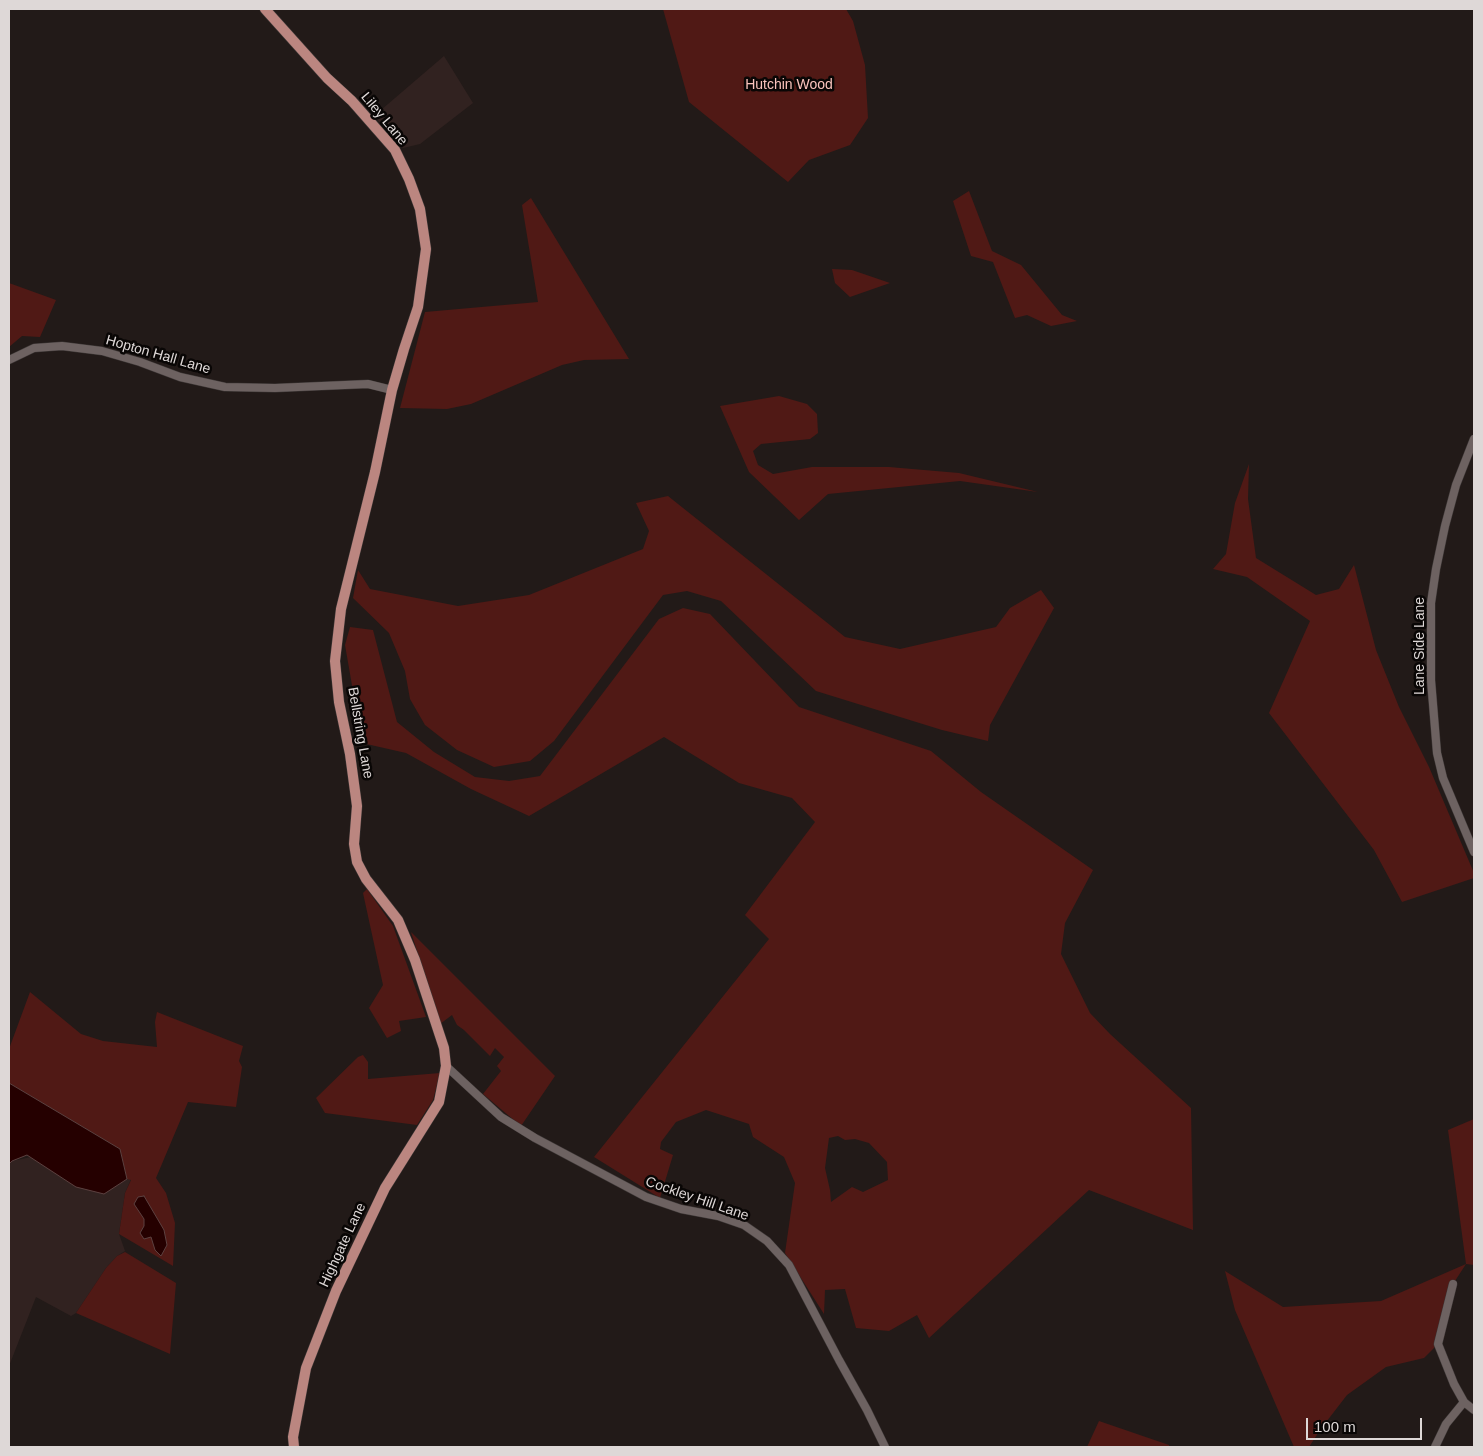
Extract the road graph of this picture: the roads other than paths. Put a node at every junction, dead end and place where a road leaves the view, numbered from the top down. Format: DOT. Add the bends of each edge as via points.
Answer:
graph roads {
  1 [pos="265,9"];
  2 [pos="9,360"];
  3 [pos="392,390"];
  4 [pos="1474,439"];
  5 [pos="1474,852"];
  6 [pos="446,1066"];
  7 [pos="1453,1284"];
  8 [pos="1464,1402"];
  9 [pos="1474,1410"];
  10 [pos="294,1447"];
  11 [pos="886,1447"];
  12 [pos="1435,1447"];
  1 -- 3 [label="main road, Liley Lane" via="327,78 352,100 394,150 420,209 426,248 418,307"];
  2 -- 3 [label="street, Hopton Hall Lane" via="34,348 62,346 102,351 180,377 225,386 275,388 368,384"];
  3 -- 6 [label="main road, Bellstring Lane" via="342,610 335,661 357,806 354,844 357,862 398,920 444,1048"];
  4 -- 5 [label="street, Lane Side Lane" via="1456,485 1445,526 1431,603 1437,753 1443,778"];
  6 -- 10 [label="main road, Highgate Lane" via="439,1102 385,1188 336,1291 306,1368"];
  6 -- 11 [label="street, Cockley Hill Lane" via="501,1117 534,1138 646,1197 681,1210 718,1216 744,1225 767,1241 789,1265"];
  7 -- 8 [label="street" via="1438,1344"];
  8 -- 9 [label="street"];
  8 -- 12 [label="street" via="1446,1424"];
}
